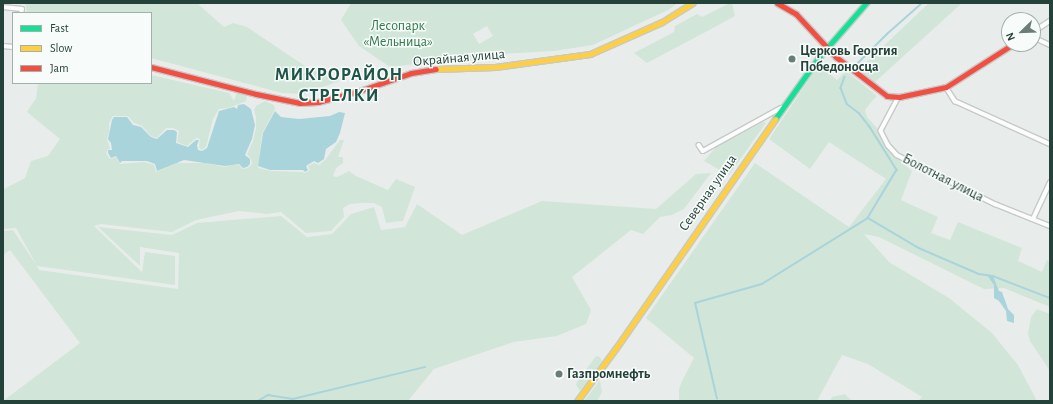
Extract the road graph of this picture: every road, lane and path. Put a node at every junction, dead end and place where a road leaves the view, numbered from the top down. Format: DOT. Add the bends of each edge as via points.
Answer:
graph roads {
  1 [pos="693,3"];
  2 [pos="777,3"];
  3 [pos="866,3"];
  4 [pos="3,7"];
  5 [pos="22,12"];
  6 [pos="1050,21"];
  7 [pos="1041,27"];
  8 [pos="826,47"];
  9 [pos="1001,52"];
  10 [pos="152,67"];
  11 [pos="946,87"];
  12 [pos="899,97"];
  13 [pos="784,107"];
  14 [pos="1050,144"];
  15 [pos="699,145"];
  16 [pos="1050,183"];
  17 [pos="1033,219"];
  18 [pos="1050,226"];
  19 [pos="577,401"];
  1 -- 10 [label="street, Окрайная улица" via="662,22 590,54 495,67 445,68 411,73 318,102 300,103 256,94"];
  2 -- 8 [label="street" via="796,14"];
  3 -- 8 [label="street, Северная улица"];
  4 -- 5 [label="street" via="22,9"];
  6 -- 7 [label="street"];
  8 -- 12 [label="street" via="873,88 887,96"];
  8 -- 13 [label="street, Северная улица"];
  9 -- 11 [label="street"];
  11 -- 12 [label="street"];
  11 -- 14 [label="street" via="955,101"];
  12 -- 17 [label="street, Болотная улица" via="882,132 888,145 897,155 995,204"];
  13 -- 15 [label="street" via="703,151"];
  13 -- 19 [label="street, Северная улица"];
  16 -- 17 [label="street"];
  17 -- 18 [label="street, Болотная улица"];
}
